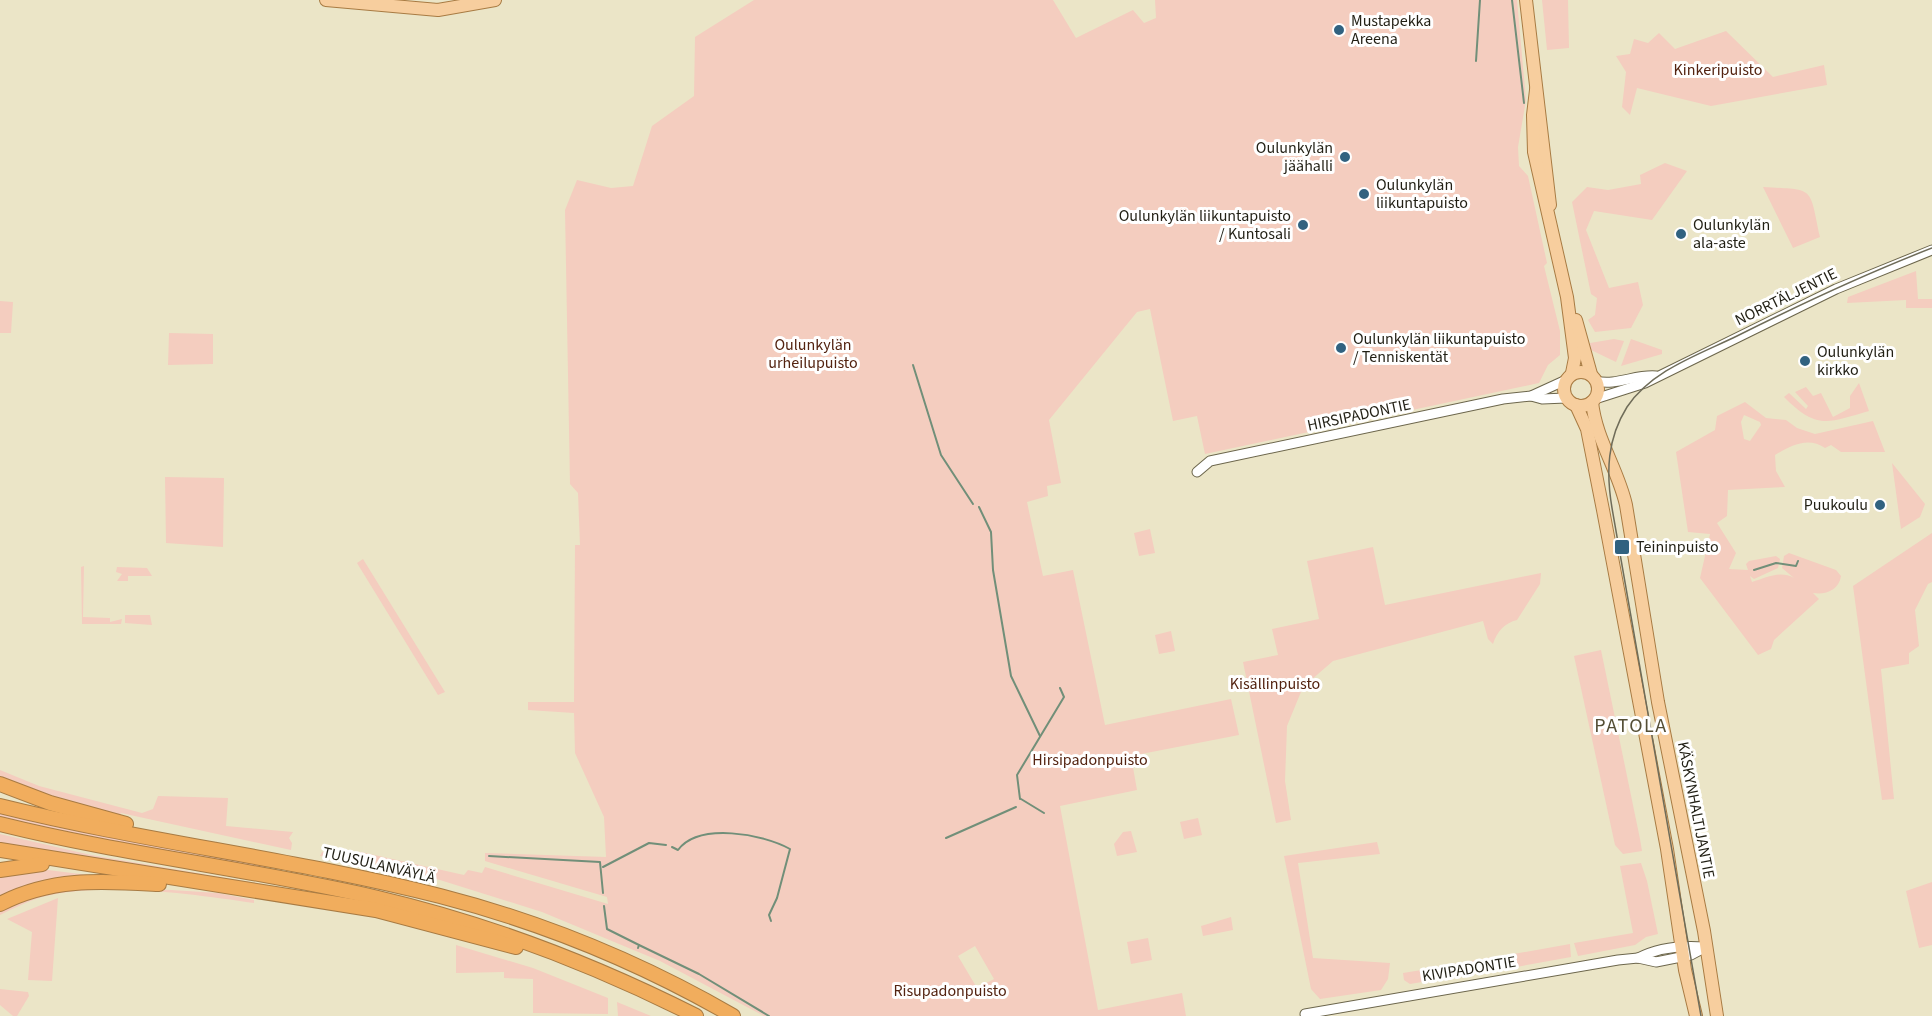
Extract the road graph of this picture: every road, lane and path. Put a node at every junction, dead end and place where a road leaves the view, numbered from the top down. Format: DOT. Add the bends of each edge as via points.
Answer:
graph roads {
  1 [pos="326,0"];
  2 [pos="495,0"];
  3 [pos="1526,0"];
  4 [pos="1932,250"];
  5 [pos="1567,297"];
  6 [pos="1656,376"];
  7 [pos="1569,377"];
  8 [pos="1594,377"];
  9 [pos="1531,396"];
  10 [pos="1593,401"];
  11 [pos="1571,402"];
  12 [pos="1197,472"];
  13 [pos="0,784"];
  14 [pos="0,806"];
  15 [pos="0,824"];
  16 [pos="0,850"];
  17 [pos="220,850"];
  18 [pos="102,867"];
  19 [pos="0,870"];
  20 [pos="238,887"];
  21 [pos="0,904"];
  22 [pos="1706,948"];
  23 [pos="1683,952"];
  24 [pos="574,959"];
  25 [pos="1305,1014"];
  26 [pos="696,1016"];
  27 [pos="733,1016"];
  28 [pos="1695,1016"];
  29 [pos="1717,1016"];
  1 -- 2 [label="main road" via="438,10"];
  3 -- 5 [label="main road" via="1550,188 1550,216"];
  4 -- 6 [label="street, NORRTÄLJENTIE" via="1836,289"];
  5 -- 7 [label="main road" via="1575,358"];
  5 -- 8 [label="main road"];
  6 -- 8 [label="street, NORRTÄLJENTIE" via="1615,382"];
  6 -- 10 [label="street, NORRTÄLJENTIE"];
  7 -- 8 [label="main road" via="1582,371"];
  7 -- 9 [label="street, HIRSIPADONTIE"];
  7 -- 11 [label="main road" via="1563,389"];
  8 -- 10 [label="main road" via="1598,391"];
  9 -- 11 [label="street, HIRSIPADONTIE"];
  9 -- 12 [label="street, HIRSIPADONTIE" via="1210,461"];
  10 -- 11 [label="main road"];
  10 -- 22 [label="main road, KÄSKYNHALTIJANTIE" via="1602,445 1622,487 1658,702"];
  11 -- 23 [label="main road" via="1587,429"];
  13 -- 17 [label="highway" via="89,815"];
  14 -- 17 [label="highway, TUUSULANVÄYLÄ"];
  15 -- 24 [label="highway, TUUSULANVÄYLÄ" via="320,885 437,913"];
  16 -- 18 [label="highway"];
  17 -- 27 [label="highway, TUUSULANVÄYLÄ" via="442,896 501,914 653,975"];
  18 -- 19 [label="highway" via="27,865"];
  18 -- 20 [label="highway"];
  20 -- 21 [label="highway" via="81,881 39,888"];
  20 -- 24 [label="highway" via="394,914"];
  22 -- 23 [label="street, KIVIPADONTIE"];
  22 -- 29 [label="main road, KÄSKYNHALTIJANTIE"];
  23 -- 25 [label="street, KIVIPADONTIE" via="1652,951 1638,958"];
  23 -- 28 [label="main road"];
  24 -- 26 [label="highway, TUUSULANVÄYLÄ"];
}
